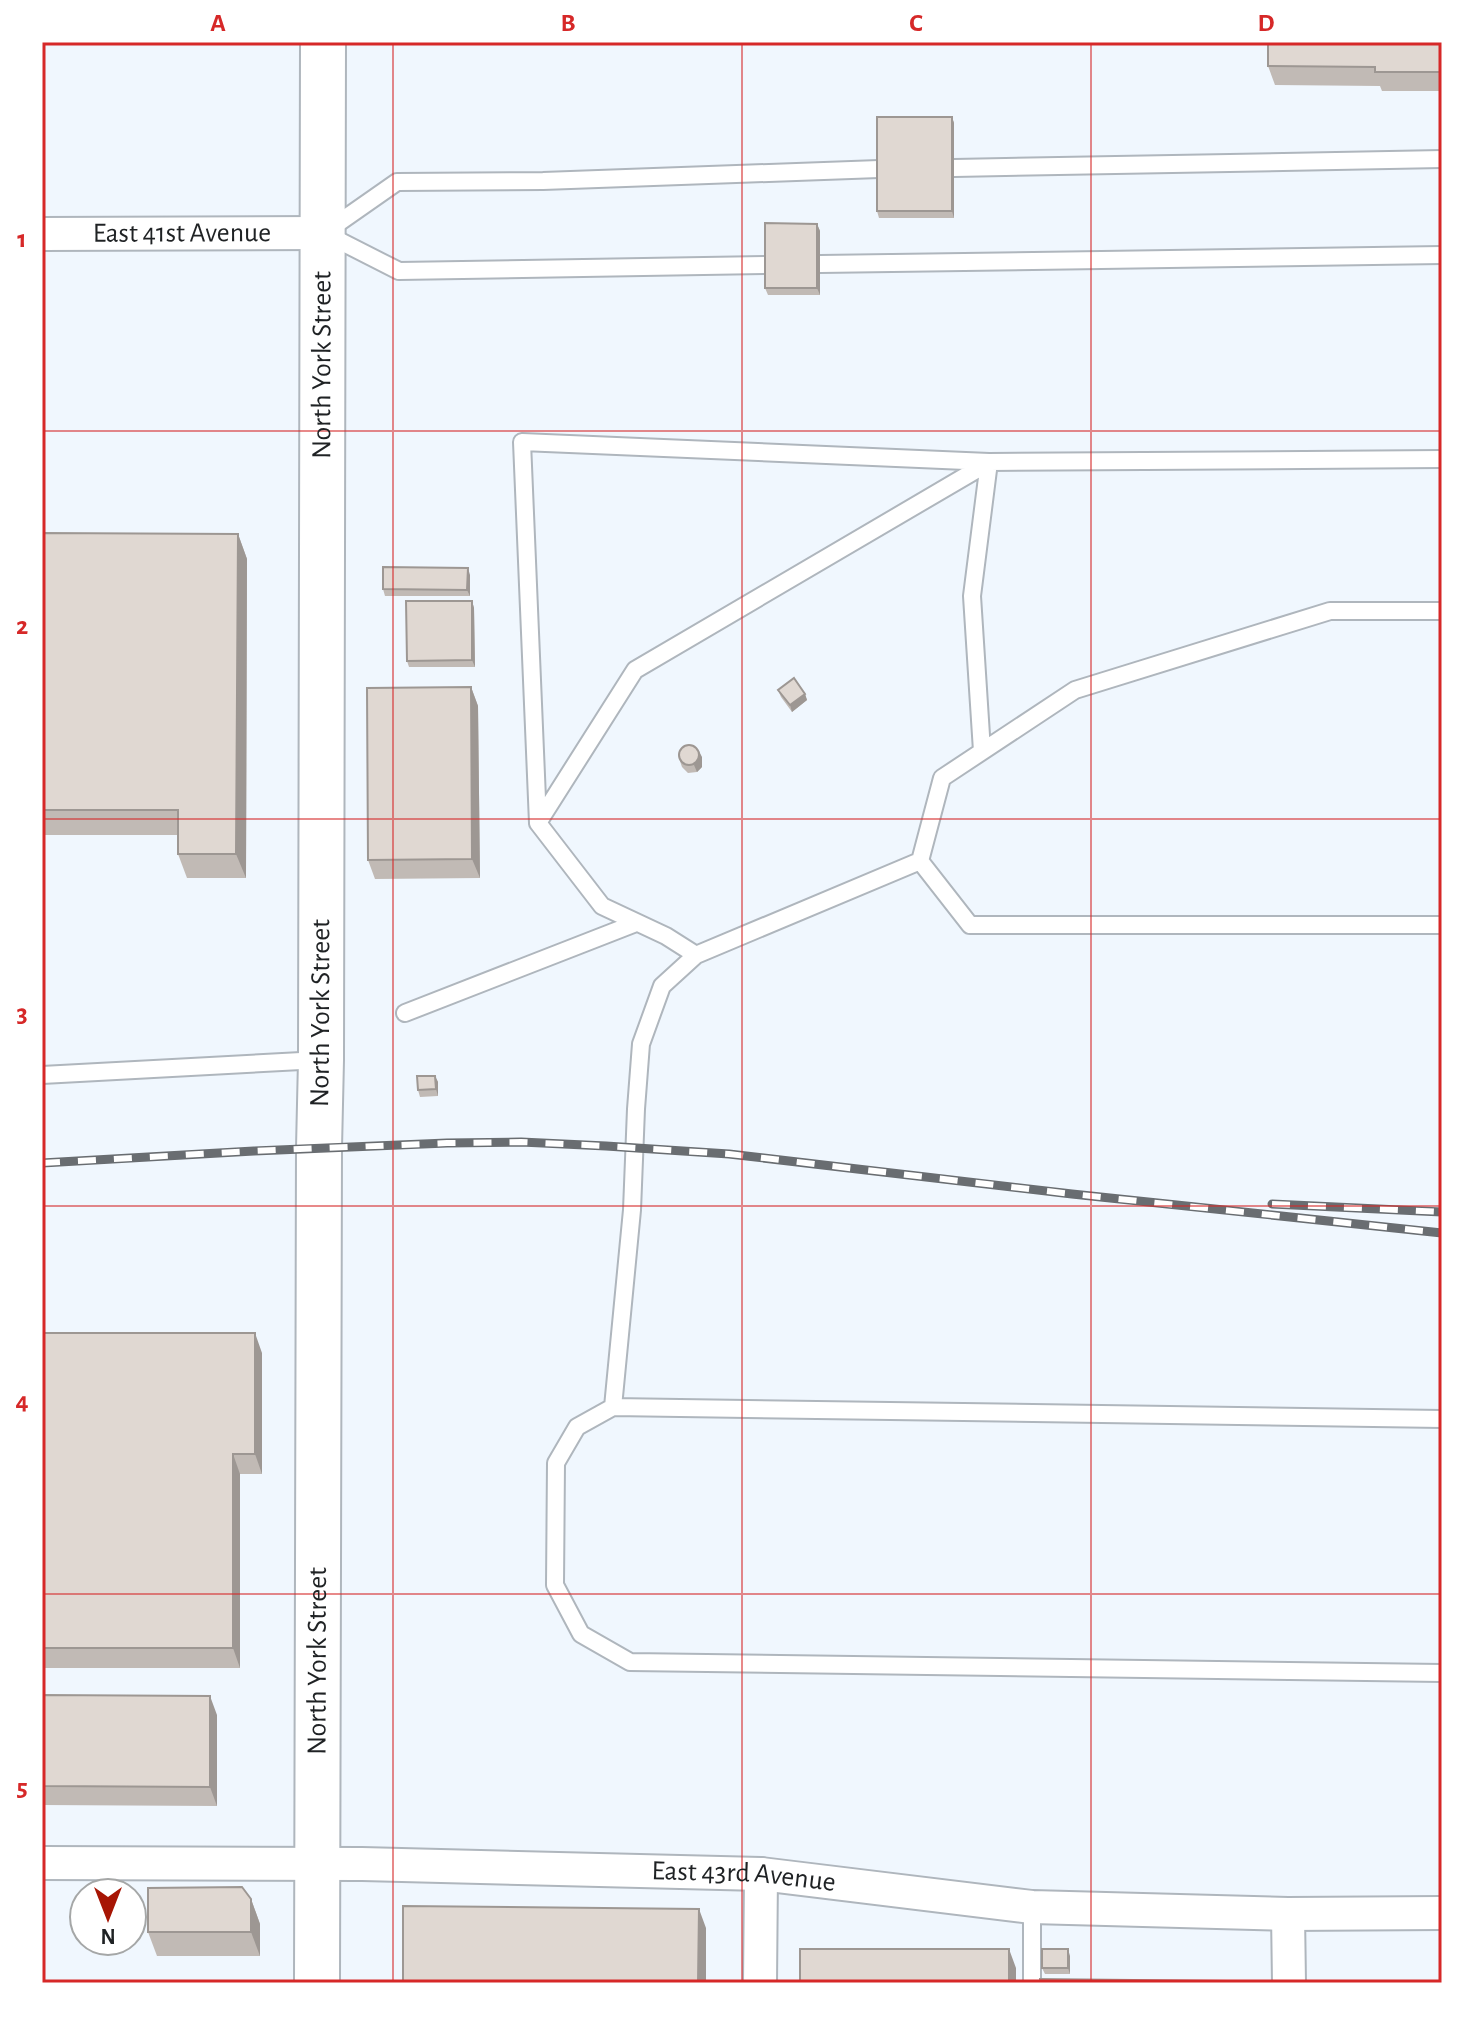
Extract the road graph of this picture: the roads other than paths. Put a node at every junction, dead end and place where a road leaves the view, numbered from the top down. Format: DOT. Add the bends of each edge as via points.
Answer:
graph roads {
  1 [pos="323,42"];
  2 [pos="1442,159"];
  3 [pos="954,168"];
  4 [pos="879,169"];
  5 [pos="324,233"];
  6 [pos="42,234"];
  7 [pos="1442,255"];
  8 [pos="820,264"];
  9 [pos="768,265"];
  10 [pos="1442,459"];
  11 [pos="989,462"];
  12 [pos="1442,611"];
  13 [pos="982,751"];
  14 [pos="538,823"];
  15 [pos="920,861"];
  16 [pos="636,923"];
  17 [pos="1442,925"];
  18 [pos="696,955"];
  19 [pos="405,1013"];
  20 [pos="321,1060"];
  21 [pos="42,1075"];
  22 [pos="613,1407"];
  23 [pos="1442,1419"];
  24 [pos="1442,1673"];
  25 [pos="42,1863"];
  26 [pos="316,1864"];
  27 [pos="761,1874"];
  28 [pos="1032,1907"];
  29 [pos="1442,1913"];
  30 [pos="1288,1914"];
  31 [pos="317,1983"];
  32 [pos="760,1983"];
  33 [pos="1032,1983"];
  34 [pos="1289,1983"];
  1 -- 5 [label="main road, North York Street"];
  2 -- 3 [label="lane"];
  4 -- 5 [label="lane" via="397,182"];
  5 -- 6 [label="street, East 41st Avenue"];
  5 -- 9 [label="lane" via="399,271"];
  5 -- 20 [label="main road, North York Street"];
  7 -- 8 [label="lane"];
  10 -- 11 [label="lane"];
  11 -- 13 [label="lane" via="972,596"];
  11 -- 14 [label="lane" via="635,670"];
  11 -- 14 [label="lane" via="522,442"];
  12 -- 13 [label="lane" via="1330,611 1075,690"];
  13 -- 15 [label="lane" via="942,778"];
  14 -- 16 [label="lane" via="602,906"];
  15 -- 17 [label="lane" via="970,925"];
  15 -- 18 [label="lane"];
  16 -- 18 [label="lane"];
  16 -- 19 [label="lane"];
  18 -- 22 [label="lane" via="662,986 641,1044"];
  20 -- 21 [label="lane"];
  20 -- 26 [label="main road, North York Street"];
  22 -- 23 [label="lane"];
  22 -- 24 [label="lane" via="577,1427 556,1463 555,1585 581,1634 630,1662"];
  25 -- 26 [label="street, East 43rd Avenue"];
  26 -- 27 [label="street, East 43rd Avenue"];
  26 -- 31 [label="main road, North York Street"];
  27 -- 28 [label="street, East 43rd Avenue"];
  27 -- 32 [label="street"];
  28 -- 30 [label="street, East 43rd Avenue"];
  28 -- 33 [label="lane"];
  29 -- 30 [label="street, East 43rd Avenue"];
  30 -- 34 [label="street"];
}
